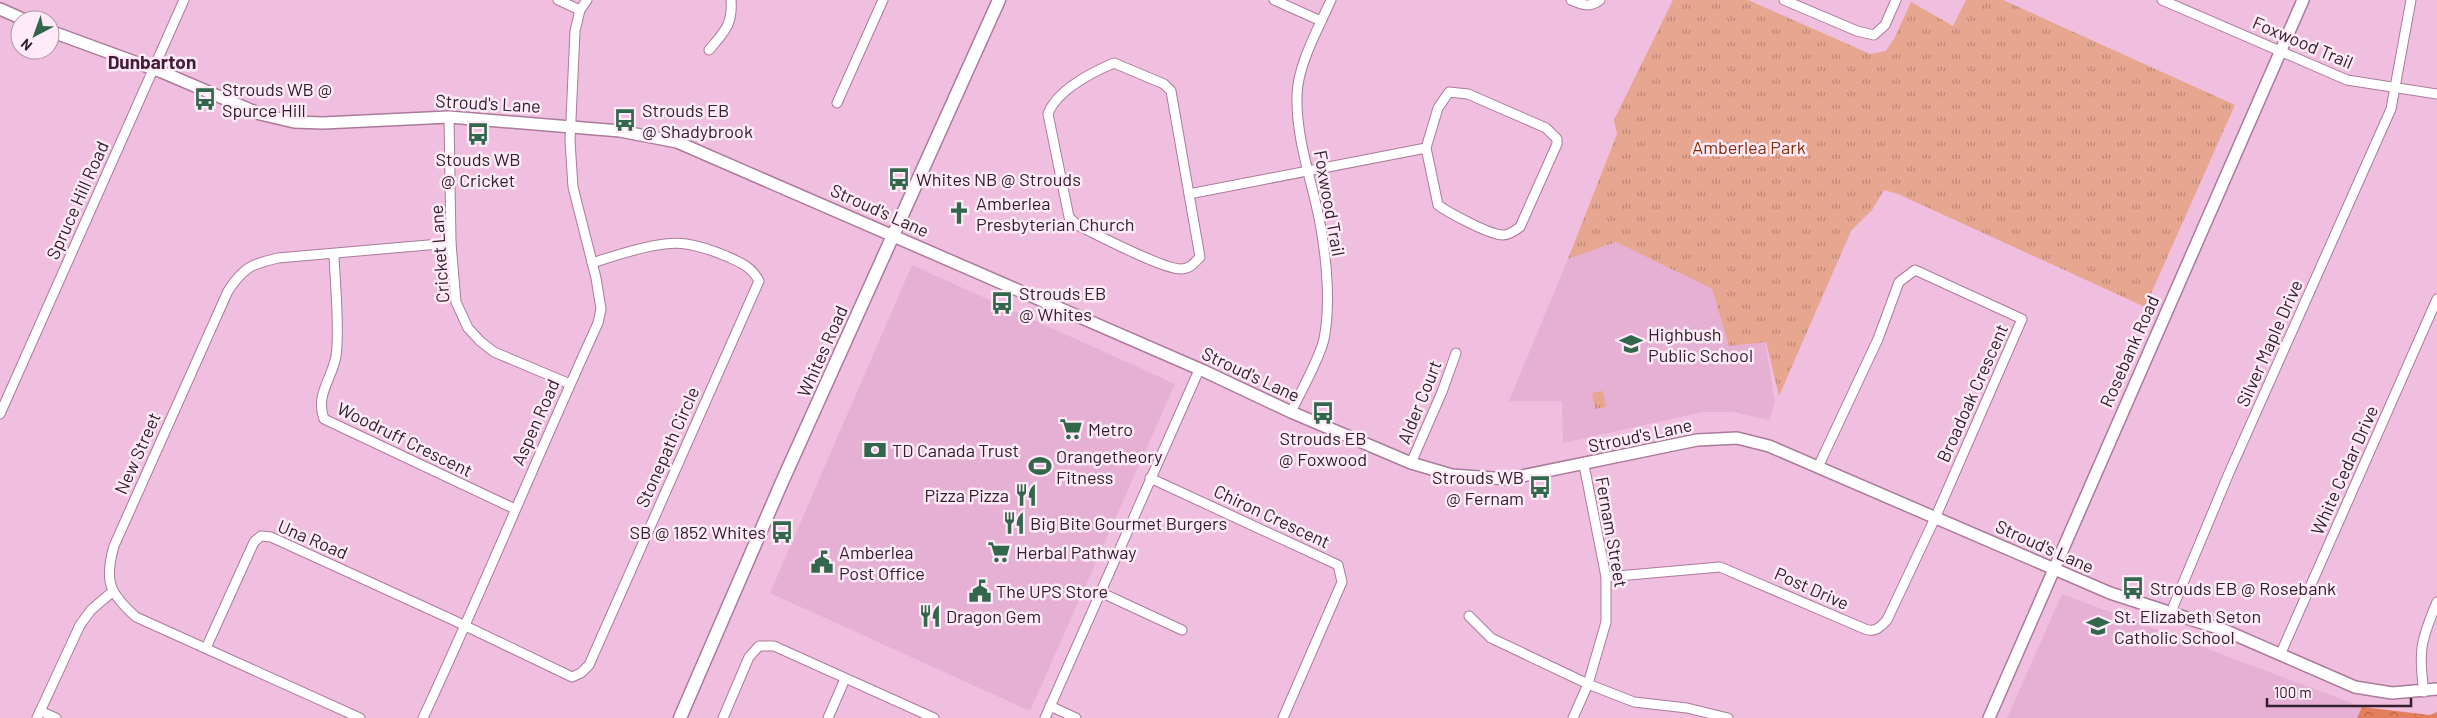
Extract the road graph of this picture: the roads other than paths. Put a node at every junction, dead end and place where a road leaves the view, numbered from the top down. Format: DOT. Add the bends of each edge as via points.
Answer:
graph roads {
  1 [pos="184,0"];
  2 [pos="558,0"];
  3 [pos="587,0"];
  4 [pos="731,0"];
  5 [pos="883,0"];
  6 [pos="999,0"];
  7 [pos="1274,0"];
  8 [pos="1331,0"];
  9 [pos="1571,0"];
  10 [pos="1600,0"];
  11 [pos="1784,0"];
  12 [pos="1896,0"];
  13 [pos="2162,0"];
  14 [pos="2303,0"];
  15 [pos="2411,0"];
  16 [pos="2180,4"];
  17 [pos="580,10"];
  18 [pos="1322,21"];
  19 [pos="60,35"];
  20 [pos="708,50"];
  21 [pos="2280,51"];
  22 [pos="154,70"];
  23 [pos="2396,88"];
  24 [pos="2437,94"];
  25 [pos="837,102"];
  26 [pos="449,117"];
  27 [pos="570,126"];
  28 [pos="1426,148"];
  29 [pos="1308,172"];
  30 [pos="1189,194"];
  31 [pos="893,236"];
  32 [pos="451,243"];
  33 [pos="334,254"];
  34 [pos="592,263"];
  35 [pos="2437,299"];
  36 [pos="1456,353"];
  37 [pos="1199,370"];
  38 [pos="570,384"];
  39 [pos="1291,412"];
  40 [pos="0,414"];
  41 [pos="1411,463"];
  42 [pos="1584,465"];
  43 [pos="1818,467"];
  44 [pos="1150,478"];
  45 [pos="515,509"];
  46 [pos="1936,516"];
  47 [pos="2054,570"];
  48 [pos="1606,577"];
  49 [pos="112,592"];
  50 [pos="1100,592"];
  51 [pos="2437,602"];
  52 [pos="2170,612"];
  53 [pos="1469,616"];
  54 [pos="466,626"];
  55 [pos="1182,630"];
  56 [pos="206,648"];
  57 [pos="2280,655"];
  58 [pos="845,679"];
  59 [pos="1588,684"];
  60 [pos="2437,689"];
  61 [pos="2424,692"];
  62 [pos="1050,706"];
  63 [pos="38,715"];
  64 [pos="56,718"];
  65 [pos="360,718"];
  66 [pos="423,718"];
  67 [pos="680,718"];
  68 [pos="722,718"];
  69 [pos="828,718"];
  70 [pos="934,718"];
  71 [pos="1045,718"];
  72 [pos="1076,718"];
  73 [pos="1283,718"];
  74 [pos="1573,718"];
  75 [pos="1728,718"];
  76 [pos="1989,718"];
  1 -- 22 [label="street, Spruce Hill Road"];
  2 -- 17 [label="street"];
  3 -- 17 [label="street"];
  4 -- 20 [label="street" via="732,15 728,28"];
  5 -- 25 [label="street"];
  6 -- 31 [label="main road, Whites Road"];
  7 -- 18 [label="street"];
  8 -- 18 [label="street, Foxwood Trail"];
  9 -- 10 [label="street" via="1584,6 1594,5"];
  11 -- 12 [label="street" via="1874,35 1885,25"];
  13 -- 16 [label="street, Foxwood Trail"];
  14 -- 21 [label="street, Rosebank Road"];
  15 -- 23 [label="street, Silver Maple Drive"];
  16 -- 21 [label="street, Foxwood Trail"];
  17 -- 27 [label="street, Aspen Road" via="575,31"];
  18 -- 29 [label="street, Foxwood Trail" via="1300,76 1297,95"];
  19 -- 22 [label="street, Stroud's Lane"];
  21 -- 23 [label="street, Foxwood Trail" via="2347,80"];
  21 -- 47 [label="street, Rosebank Road"];
  22 -- 26 [label="street, Stroud's Lane" via="260,114 294,122"];
  22 -- 40 [label="street, Spruce Hill Road"];
  23 -- 24 [label="street, Foxwood Trail"];
  23 -- 52 [label="street, Silver Maple Drive" via="2391,109"];
  26 -- 27 [label="street, Stroud's Lane"];
  26 -- 32 [label="street, Cricket Lane"];
  27 -- 31 [label="street, Stroud's Lane" via="677,142"];
  27 -- 34 [label="street, Aspen Road" via="573,187"];
  28 -- 28 [label="street" via="1438,205 1455,217 1502,235 1520,227 1557,139 1546,128 1468,94 1449,92 1438,108"];
  28 -- 29 [label="street"];
  29 -- 30 [label="street"];
  29 -- 39 [label="street, Foxwood Trail" via="1329,290 1324,340"];
  30 -- 30 [label="street" via="1171,91 1164,84 1114,63 1065,92 1051,106 1048,114 1069,217 1077,225 1163,265 1190,268 1200,257"];
  31 -- 37 [label="street, Stroud's Lane"];
  31 -- 67 [label="main road, Whites Road"];
  32 -- 33 [label="street, New Street"];
  32 -- 38 [label="street, Cricket Lane" via="456,302 468,328 494,352"];
  33 -- 45 [label="street, Woodruff Crescent" via="337,350 334,369 322,393 320,407 324,418"];
  33 -- 49 [label="street, New Street" via="254,263 232,285 114,546 110,561"];
  34 -- 38 [label="street, Aspen Road" via="601,308 598,323"];
  34 -- 54 [label="street, Stonepath Circle" via="668,243 685,244 745,264 753,269 759,280 589,665 572,677"];
  35 -- 57 [label="street, White Cedar Drive"];
  36 -- 41 [label="street, Alder Court"];
  37 -- 39 [label="street, Stroud's Lane"];
  37 -- 44 [label="street"];
  38 -- 45 [label="street, Aspen Road"];
  39 -- 41 [label="street, Stroud's Lane"];
  41 -- 42 [label="street, Stroud's Lane" via="1452,474 1507,479"];
  42 -- 43 [label="street, Stroud's Lane" via="1698,440 1737,438 1769,446"];
  42 -- 48 [label="street, Fernam Street"];
  43 -- 46 [label="street, Stroud's Lane"];
  43 -- 46 [label="street, Broadoak Crescent" via="1878,339 1899,282 1915,270 2022,319"];
  44 -- 50 [label="street"];
  44 -- 73 [label="street, Chiron Crescent" via="1338,565 1342,582"];
  45 -- 54 [label="street, Aspen Road"];
  46 -- 47 [label="street, Stroud's Lane"];
  46 -- 48 [label="street, Post Drive" via="1887,620 1879,629 1870,631 1720,567"];
  47 -- 52 [label="street, Stroud's Lane" via="2110,594"];
  47 -- 76 [label="street, Rosebank Road"];
  48 -- 59 [label="street, Fernam Street" via="1606,622"];
  49 -- 56 [label="street" via="136,617"];
  49 -- 63 [label="street" via="91,610 80,625"];
  50 -- 55 [label="street"];
  50 -- 62 [label="street"];
  51 -- 61 [label="street" via="2422,637 2420,668"];
  52 -- 57 [label="street, Stroud's Lane" via="2224,630"];
  53 -- 59 [label="street" via="1491,638"];
  54 -- 56 [label="street, Una Road" via="272,537 261,536 254,542"];
  54 -- 66 [label="street, Aspen Road"];
  56 -- 65 [label="street"];
  57 -- 61 [label="street, Stroud's Lane" via="2355,687 2392,693"];
  58 -- 68 [label="street" via="774,646 759,646 749,657"];
  58 -- 69 [label="street"];
  58 -- 70 [label="street"];
  59 -- 74 [label="street, Fernam Street"];
  59 -- 75 [label="street" via="1634,702 1687,708"];
  60 -- 61 [label="street, Stroud's Lane"];
  62 -- 71 [label="street"];
  62 -- 72 [label="street"];
  63 -- 64 [label="street"];
}
